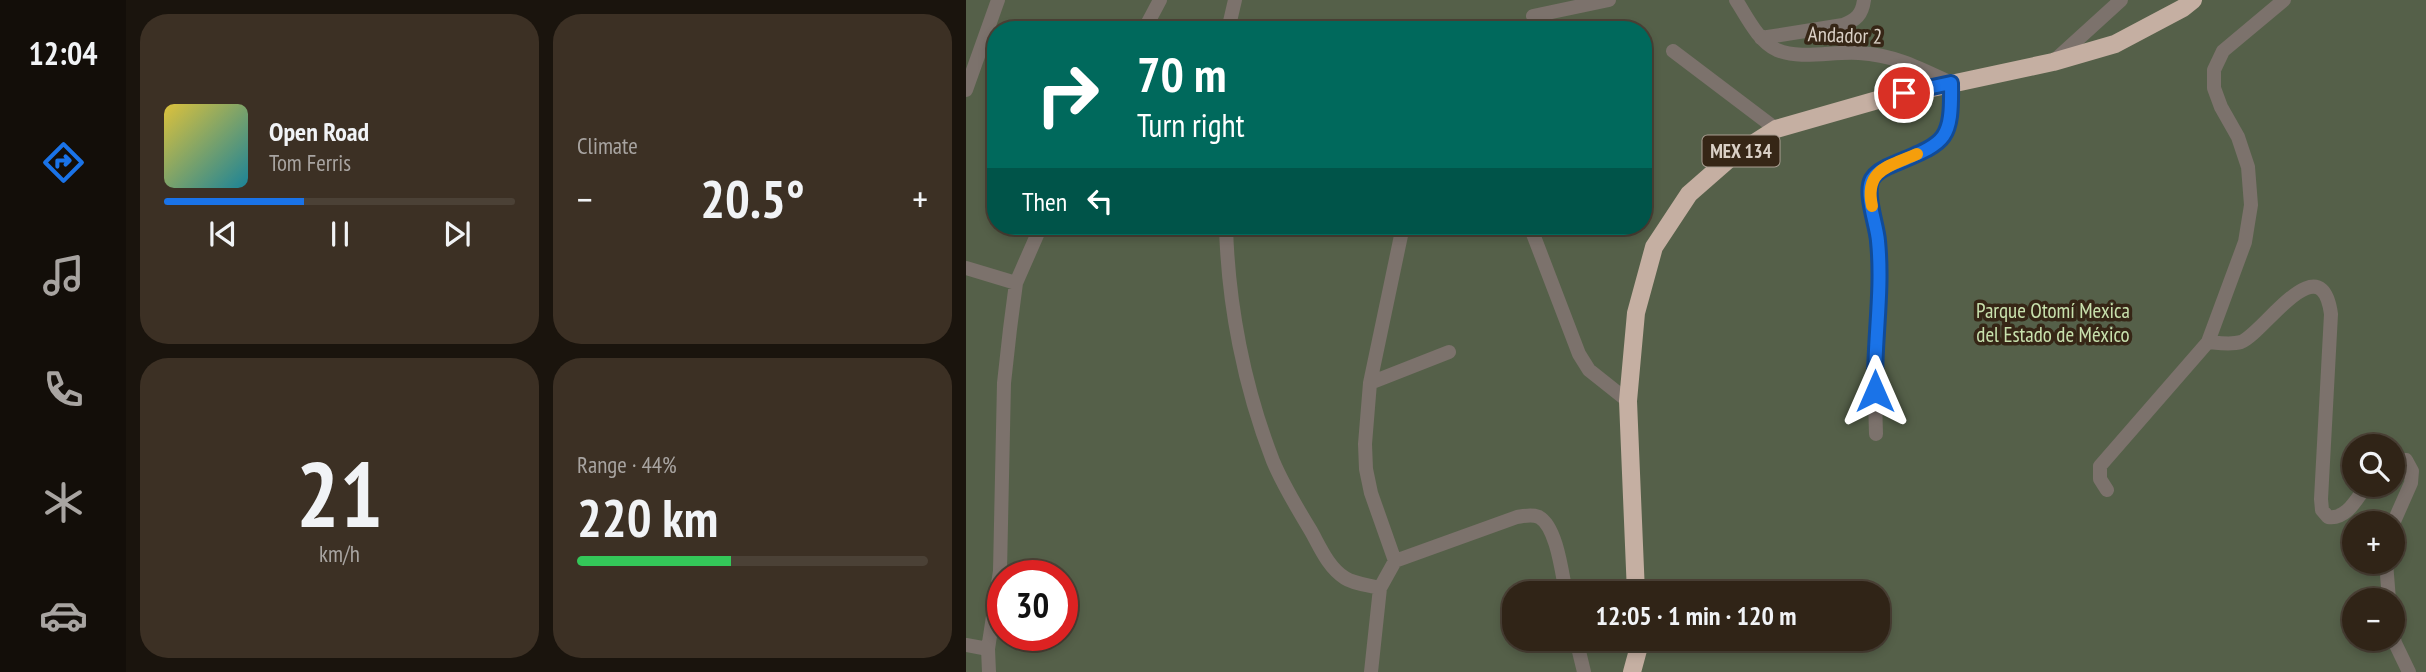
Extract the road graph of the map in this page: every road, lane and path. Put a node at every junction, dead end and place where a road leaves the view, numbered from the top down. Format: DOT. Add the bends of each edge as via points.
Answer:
graph roads {
  1 [pos="998,0"];
  2 [pos="1160,0"];
  3 [pos="1236,0"];
  4 [pos="1609,0"];
  5 [pos="1736,0"];
  6 [pos="1747,0"];
  7 [pos="1864,0"];
  8 [pos="2121,0"];
  9 [pos="2193,0"];
  10 [pos="2284,0"];
  11 [pos="1533,16"];
  12 [pos="1747,18"];
  13 [pos="991,21"];
  14 [pos="1149,21"];
  15 [pos="1230,21"];
  16 [pos="987,31"];
  17 [pos="1761,38"];
  18 [pos="1673,51"];
  19 [pos="2053,62"];
  20 [pos="1951,83"];
  21 [pos="966,90"];
  22 [pos="1776,129"];
  23 [pos="1037,235"];
  24 [pos="1226,235"];
  25 [pos="1401,235"];
  26 [pos="1533,235"];
  27 [pos="966,268"];
  28 [pos="1016,283"];
  29 [pos="2208,342"];
  30 [pos="1449,352"];
  31 [pos="1370,383"];
  32 [pos="1628,401"];
  33 [pos="1876,434"];
  34 [pos="2405,460"];
  35 [pos="2107,490"];
  36 [pos="2358,497"];
  37 [pos="2405,497"];
  38 [pos="1000,560"];
  39 [pos="1395,561"];
  40 [pos="1563,581"];
  41 [pos="1636,581"];
  42 [pos="1380,588"];
  43 [pos="966,646"];
  44 [pos="987,649"];
  45 [pos="988,651"];
  46 [pos="1579,651"];
  47 [pos="1638,651"];
  48 [pos="2399,651"];
  49 [pos="989,672"];
  50 [pos="1371,672"];
  51 [pos="1584,672"];
  52 [pos="1632,672"];
  53 [pos="2409,672"];
  1 -- 13 [label="street"];
  2 -- 14 [label="street"];
  3 -- 15 [label="street"];
  4 -- 11 [label="street"];
  5 -- 12 [label="street, Andador 2"];
  6 -- 12 [label="street"];
  7 -- 17 [label="street" via="1855,21"];
  8 -- 19 [label="street"];
  9 -- 19 [label="main road, MEX 134" via="2115,44"];
  10 -- 29 [label="street" via="2223,51 2214,70 2214,88 2248,167 2251,205 2245,242"];
  12 -- 17 [label="street, Andador 2"];
  16 -- 21 [label="street"];
  17 -- 20 [label="street, Andador 2" via="1777,50 1794,54 1855,52 1904,60"];
  18 -- 22 [label="street"];
  19 -- 20 [label="main road, MEX 134"];
  20 -- 22 [label="main road, MEX 134"];
  20 -- 33 [label="street" via="1947,132 1932,148 1883,169 1872,179 1869,192 1880,264"];
  22 -- 32 [label="main road, MEX 134" via="1729,159 1689,194 1654,247 1636,313"];
  23 -- 28 [label="street"];
  24 -- 42 [label="street" via="1241,350 1273,461 1333,569 1347,580"];
  25 -- 31 [label="street"];
  26 -- 32 [label="street" via="1579,354 1589,370"];
  27 -- 28 [label="street"];
  28 -- 38 [label="street" via="1004,383"];
  29 -- 35 [label="street" via="2103,461 2099,472"];
  29 -- 36 [label="street" via="2242,342 2293,294 2313,288 2323,292 2331,314 2322,510 2336,519"];
  30 -- 31 [label="street"];
  31 -- 39 [label="street" via="1366,469"];
  32 -- 41 [label="main road, MEX 134"];
  34 -- 37 [label="street" via="2412,471"];
  39 -- 40 [label="street" via="1530,515 1549,527"];
  39 -- 42 [label="street"];
  42 -- 50 [label="street"];
  43 -- 44 [label="street"];
  45 -- 49 [label="street"];
  46 -- 51 [label="street"];
  47 -- 52 [label="main road"];
  48 -- 53 [label="street"];
}
